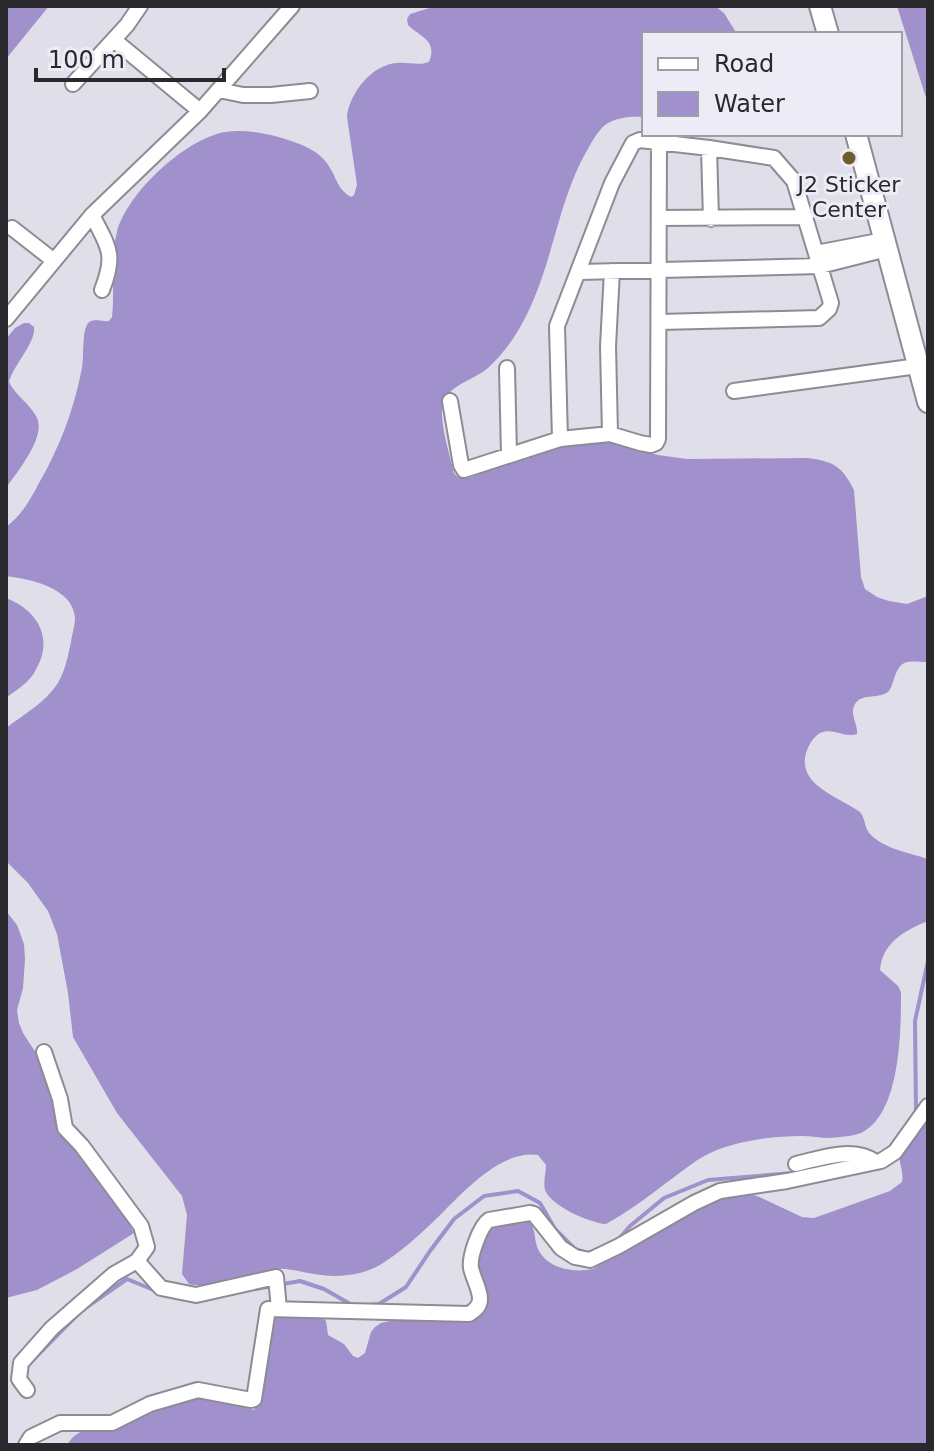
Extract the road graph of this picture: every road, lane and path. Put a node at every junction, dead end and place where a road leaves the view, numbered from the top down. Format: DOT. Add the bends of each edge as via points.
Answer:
graph roads {
  1 [pos="140,6"];
  2 [pos="292,6"];
  3 [pos="820,6"];
  4 [pos="827,32"];
  5 [pos="114,40"];
  6 [pos="73,84"];
  7 [pos="219,90"];
  8 [pos="310,91"];
  9 [pos="200,111"];
  10 [pos="857,136"];
  11 [pos="659,142"];
  12 [pos="709,148"];
  13 [pos="92,215"];
  14 [pos="806,217"];
  15 [pos="659,218"];
  16 [pos="711,219"];
  17 [pos="12,228"];
  18 [pos="885,244"];
  19 [pos="58,254"];
  20 [pos="818,260"];
  21 [pos="659,270"];
  22 [pos="612,271"];
  23 [pos="579,272"];
  24 [pos="102,290"];
  25 [pos="6,319"];
  26 [pos="659,322"];
  27 [pos="918,366"];
  28 [pos="507,368"];
  29 [pos="734,391"];
  30 [pos="450,401"];
  31 [pos="928,402"];
  32 [pos="610,434"];
  33 [pos="560,439"];
  34 [pos="509,455"];
  35 [pos="44,1052"];
  36 [pos="928,1106"];
  37 [pos="872,1159"];
  38 [pos="796,1164"];
  39 [pos="137,1261"];
  40 [pos="279,1309"];
  41 [pos="27,1390"];
  42 [pos="26,1445"];
  1 -- 5 [label="street"];
  2 -- 7 [label="street"];
  3 -- 4 [label="main road"];
  5 -- 6 [label="street"];
  5 -- 9 [label="street"];
  7 -- 8 [label="street" via="243,95"];
  7 -- 9 [label="street"];
  9 -- 13 [label="street"];
  10 -- 18 [label="main road"];
  11 -- 12 [label="street"];
  11 -- 15 [label="street"];
  11 -- 23 [label="street" via="633,143"];
  12 -- 14 [label="street" via="774,158 794,181"];
  12 -- 16 [label="street"];
  13 -- 19 [label="street"];
  13 -- 24 [label="street" via="110,253"];
  14 -- 16 [label="street"];
  14 -- 20 [label="street"];
  15 -- 16 [label="street"];
  15 -- 21 [label="street"];
  17 -- 19 [label="street"];
  18 -- 20 [label="street"];
  18 -- 27 [label="main road"];
  19 -- 25 [label="street"];
  20 -- 21 [label="street"];
  20 -- 26 [label="street" via="831,303 819,318"];
  21 -- 22 [label="street"];
  21 -- 26 [label="street"];
  22 -- 23 [label="street"];
  22 -- 32 [label="street"];
  23 -- 33 [label="street" via="557,326"];
  26 -- 32 [label="street" via="658,439 651,445"];
  27 -- 29 [label="street"];
  27 -- 31 [label="main road"];
  28 -- 34 [label="street"];
  30 -- 34 [label="street" via="464,470"];
  32 -- 33 [label="street"];
  33 -- 34 [label="street"];
  35 -- 39 [label="street" via="65,1128 141,1226 147,1247"];
  36 -- 37 [label="street" via="895,1152 881,1161"];
  37 -- 38 [label="street" via="845,1154"];
  37 -- 40 [label="street" via="787,1181 720,1191 590,1260 561,1248 534,1214 489,1220 469,1263 480,1300 469,1314"];
  39 -- 40 [label="street" via="161,1288 196,1295 273,1276"];
  39 -- 41 [label="street" via="87,1296 21,1363 19,1379"];
  40 -- 42 [label="street" via="268,1309 254,1399 198,1390 150,1404 112,1423 60,1423 31,1437"];
}
